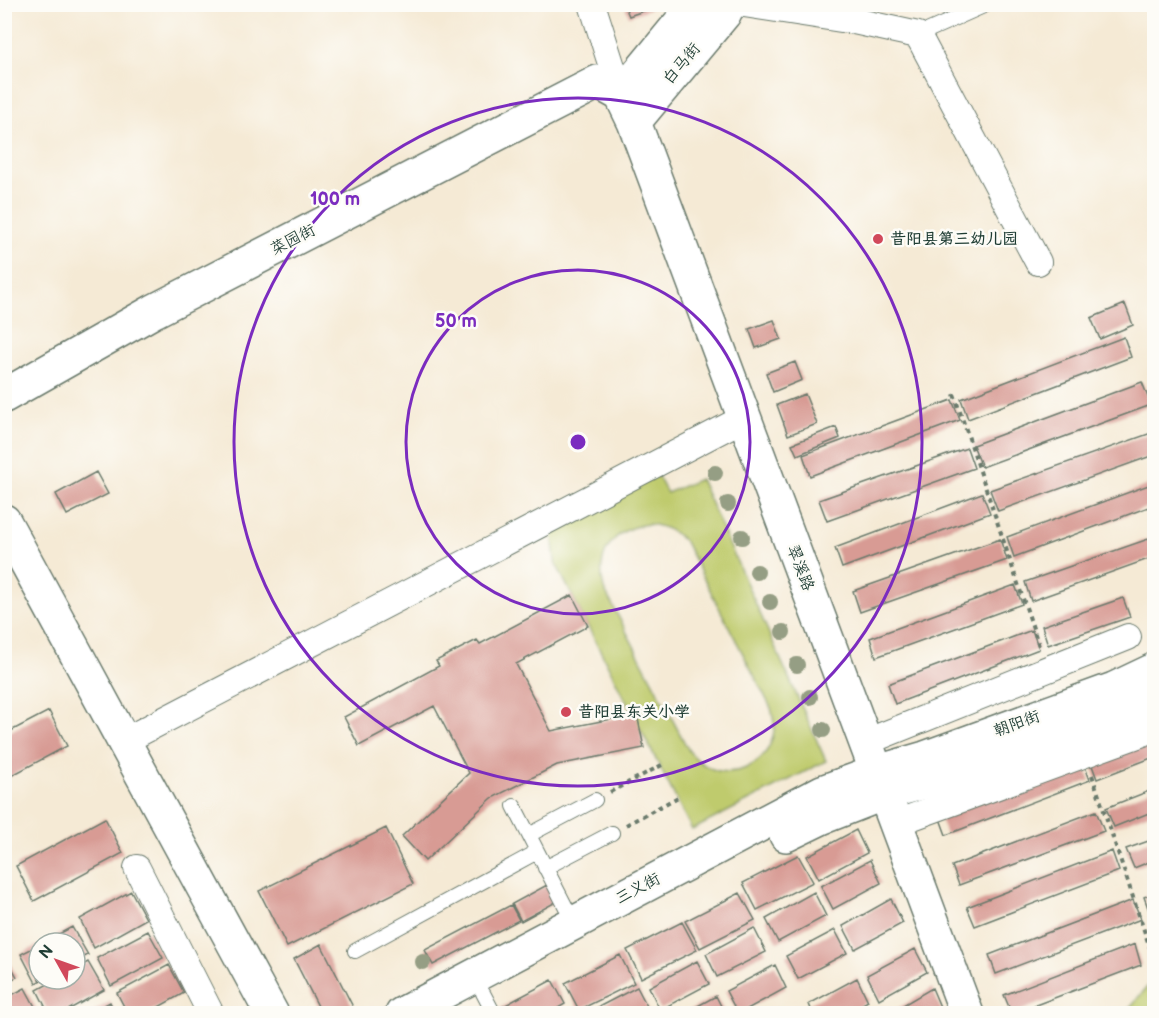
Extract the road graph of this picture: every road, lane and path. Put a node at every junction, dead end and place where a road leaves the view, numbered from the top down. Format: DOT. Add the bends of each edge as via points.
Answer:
graph roads {
  1 [pos="592,4"];
  2 [pos="696,4"];
  3 [pos="729,4"];
  4 [pos="744,4"];
  5 [pos="988,4"];
  6 [pos="918,35"];
  7 [pos="627,109"];
  8 [pos="1038,262"];
  9 [pos="954,394"];
  10 [pos="4,396"];
  11 [pos="744,418"];
  12 [pos="4,521"];
  13 [pos="1128,637"];
  14 [pos="1047,669"];
  15 [pos="1155,670"];
  16 [pos="1155,697"];
  17 [pos="1155,729"];
  18 [pos="124,741"];
  19 [pos="1085,754"];
  20 [pos="662,765"];
  21 [pos="876,769"];
  22 [pos="678,797"];
  23 [pos="595,800"];
  24 [pos="514,806"];
  25 [pos="896,823"];
  26 [pos="612,833"];
  27 [pos="529,835"];
  28 [pos="537,852"];
  29 [pos="137,868"];
  30 [pos="545,868"];
  31 [pos="574,923"];
  32 [pos="355,951"];
  33 [pos="1154,960"];
  34 [pos="488,1003"];
  35 [pos="211,1014"];
  36 [pos="272,1014"];
  37 [pos="402,1014"];
  38 [pos="442,1014"];
  39 [pos="967,1014"];
  1 -- 7 [label="street"];
  2 -- 7 [label="street, 白马街"];
  3 -- 7 [label="street, 白马街" via="724,14"];
  4 -- 6 [label="street"];
  5 -- 6 [label="lane"];
  6 -- 8 [label="street"];
  7 -- 10 [label="street, 菜园街" via="598,82 154,311"];
  7 -- 11 [label="street, 翠溪路"];
  9 -- 14 [label="path"];
  11 -- 18 [label="street"];
  11 -- 21 [label="street, 翠溪路"];
  12 -- 18 [label="street"];
  13 -- 14 [label="street"];
  14 -- 21 [label="street"];
  15 -- 21 [label="street, 朝阳街" via="1114,689 925,758"];
  16 -- 21 [label="street, 朝阳街" via="932,780"];
  17 -- 19 [label="street"];
  18 -- 36 [label="street"];
  19 -- 25 [label="street"];
  19 -- 33 [label="path"];
  20 -- 23 [label="path"];
  21 -- 25 [label="street, 翠溪路"];
  21 -- 31 [label="street, 三义街" via="822,792"];
  21 -- 34 [label="street, 三义街" via="821,818"];
  22 -- 26 [label="path"];
  23 -- 27 [label="lane"];
  24 -- 27 [label="lane"];
  25 -- 39 [label="street, 翠溪路"];
  26 -- 30 [label="lane"];
  27 -- 28 [label="lane"];
  28 -- 30 [label="lane"];
  28 -- 32 [label="lane"];
  29 -- 35 [label="street"];
  30 -- 31 [label="lane"];
  31 -- 37 [label="street, 三义街"];
  34 -- 38 [label="street, 三义街"];
}
